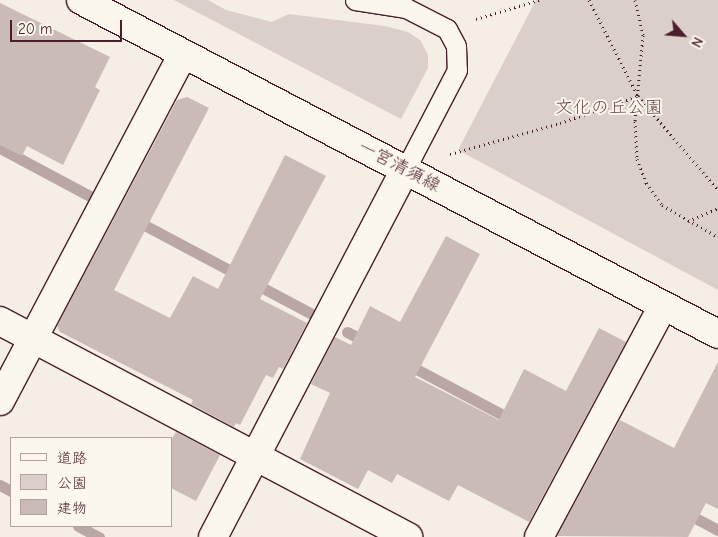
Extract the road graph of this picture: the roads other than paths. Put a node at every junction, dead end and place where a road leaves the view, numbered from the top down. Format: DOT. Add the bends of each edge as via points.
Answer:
graph roads {
  1 [pos="81,0"];
  2 [pos="355,0"];
  3 [pos="183,54"];
  4 [pos="405,170"];
  5 [pos="663,306"];
  6 [pos="0,321"];
  7 [pos="718,334"];
  8 [pos="34,339"];
  9 [pos="0,401"];
  10 [pos="256,456"];
  11 [pos="213,537"];
  12 [pos="408,537"];
  13 [pos="539,537"];
  1 -- 3 [label="street, 一宮清須線"];
  2 -- 4 [label="lane" via="406,8 447,28 456,46 457,70"];
  3 -- 4 [label="street, 一宮清須線"];
  3 -- 8 [label="street"];
  4 -- 5 [label="street, 一宮清須線"];
  4 -- 10 [label="street"];
  5 -- 7 [label="street, 一宮清須線"];
  5 -- 13 [label="street"];
  6 -- 8 [label="street"];
  8 -- 9 [label="street"];
  8 -- 10 [label="street"];
  10 -- 11 [label="street"];
  10 -- 12 [label="street"];
}
